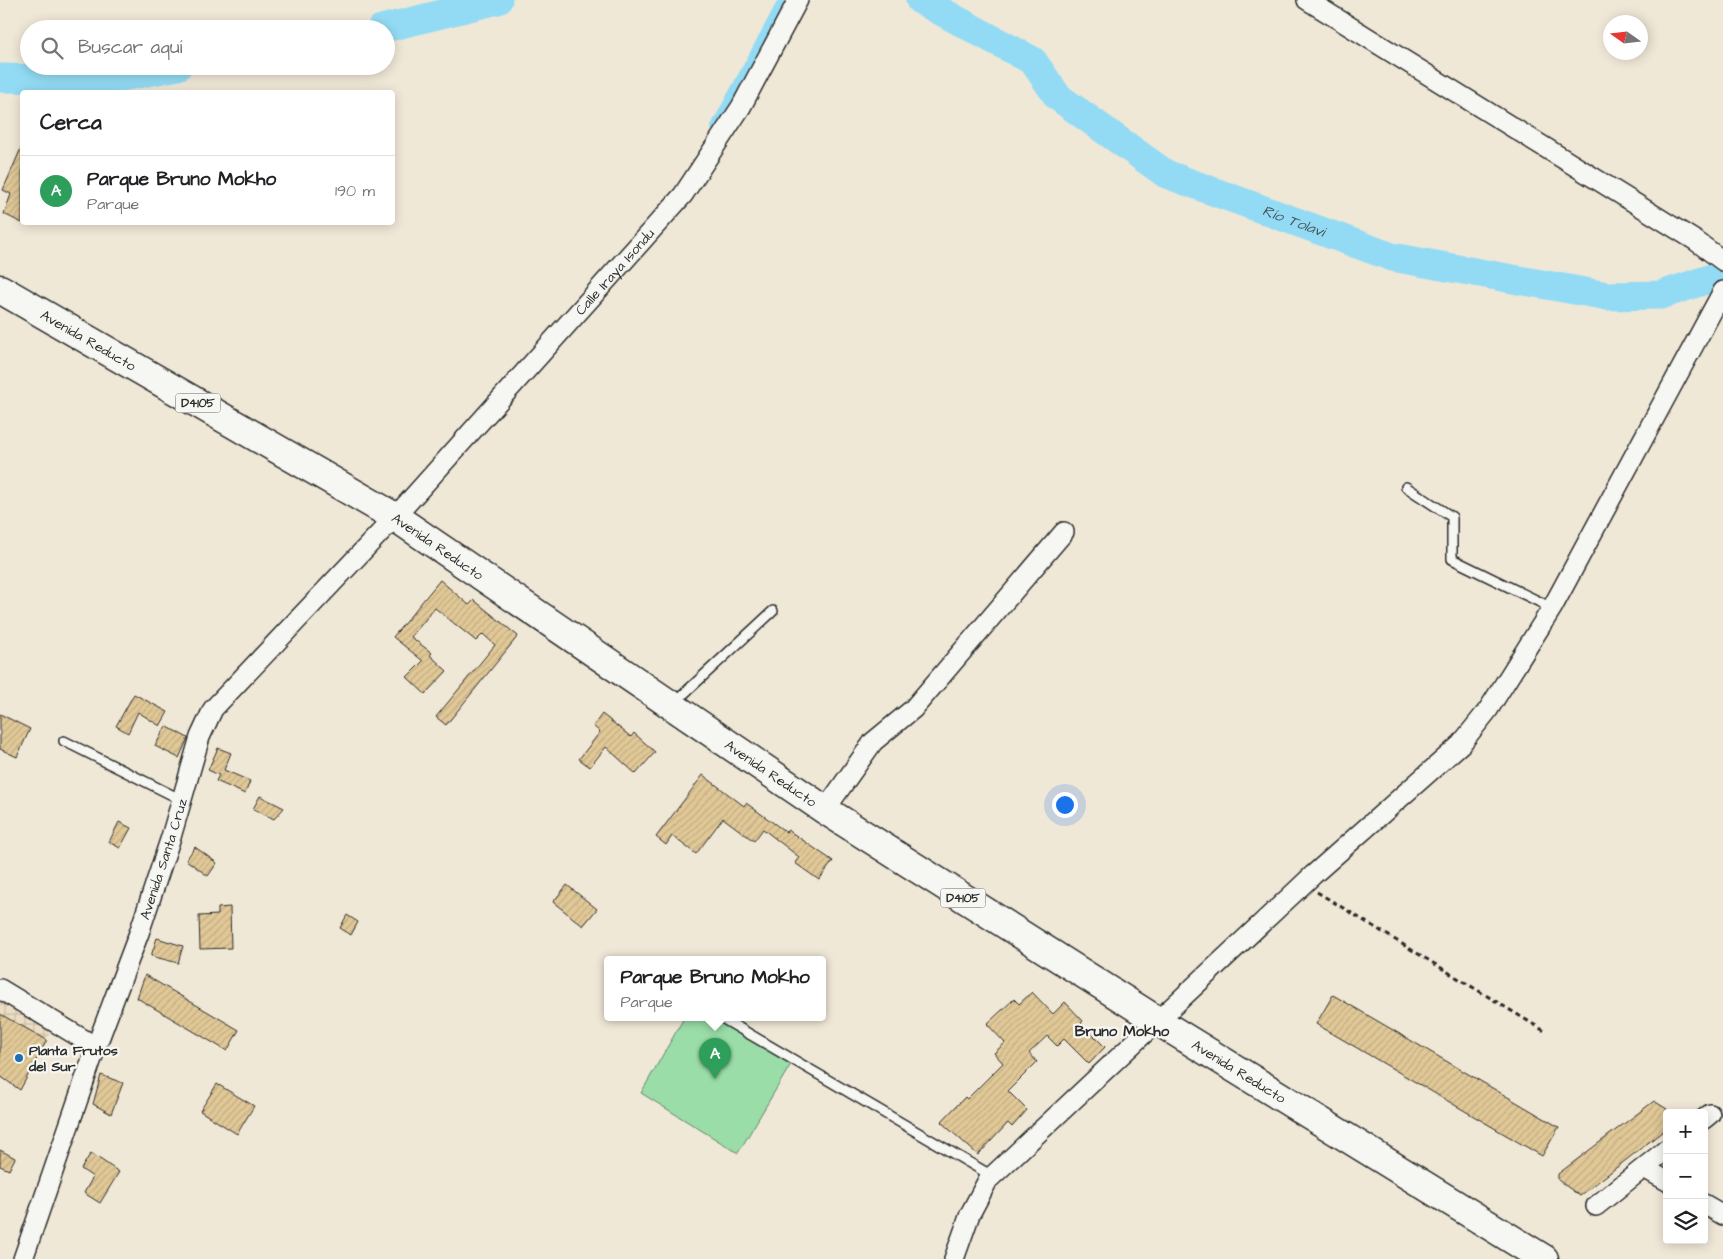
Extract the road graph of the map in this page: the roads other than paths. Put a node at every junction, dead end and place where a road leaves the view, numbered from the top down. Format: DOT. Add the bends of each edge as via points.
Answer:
graph roads {
  1 [pos="798,0"];
  2 [pos="1307,0"];
  3 [pos="1723,261"];
  4 [pos="0,289"];
  5 [pos="1723,291"];
  6 [pos="1406,487"];
  7 [pos="396,517"];
  8 [pos="1064,532"];
  9 [pos="1552,608"];
  10 [pos="773,611"];
  11 [pos="672,705"];
  12 [pos="64,741"];
  13 [pos="182,800"];
  14 [pos="825,810"];
  15 [pos="0,989"];
  16 [pos="727,1021"];
  17 [pos="1157,1021"];
  18 [pos="96,1047"];
  19 [pos="1663,1152"];
  20 [pos="1644,1168"];
  21 [pos="992,1176"];
  22 [pos="1663,1179"];
  23 [pos="1596,1206"];
  24 [pos="1708,1206"];
  25 [pos="1723,1215"];
  26 [pos="23,1259"];
  27 [pos="954,1259"];
  28 [pos="1544,1259"];
  1 -- 7 [label="street, Calle Iraya Isondu" via="741,107 683,195"];
  2 -- 3 [label="street" via="1696,241"];
  4 -- 7 [label="main road, Avenida Reducto / D4105"];
  5 -- 9 [label="street"];
  6 -- 9 [label="lane" via="1452,517 1452,558"];
  7 -- 11 [label="main road, Avenida Reducto / D4105"];
  7 -- 13 [label="street, Avenida Santa Cruz" via="213,709 200,737"];
  8 -- 14 [label="street" via="912,709 873,742"];
  9 -- 17 [label="street" via="1488,710 1461,744 1303,884"];
  10 -- 11 [label="lane"];
  11 -- 14 [label="main road, Avenida Reducto / D4105"];
  12 -- 13 [label="lane"];
  13 -- 18 [label="street, Avenida Santa Cruz" via="139,933"];
  14 -- 17 [label="main road, Avenida Reducto / D4105"];
  15 -- 18 [label="street"];
  16 -- 21 [label="lane"];
  17 -- 21 [label="street"];
  17 -- 28 [label="main road, Avenida Reducto / D4105"];
  18 -- 26 [label="street, Avenida Santa Cruz"];
  19 -- 20 [label="street"];
  20 -- 22 [label="street"];
  20 -- 23 [label="street"];
  21 -- 27 [label="street" via="970,1214"];
  24 -- 25 [label="street"];
}
